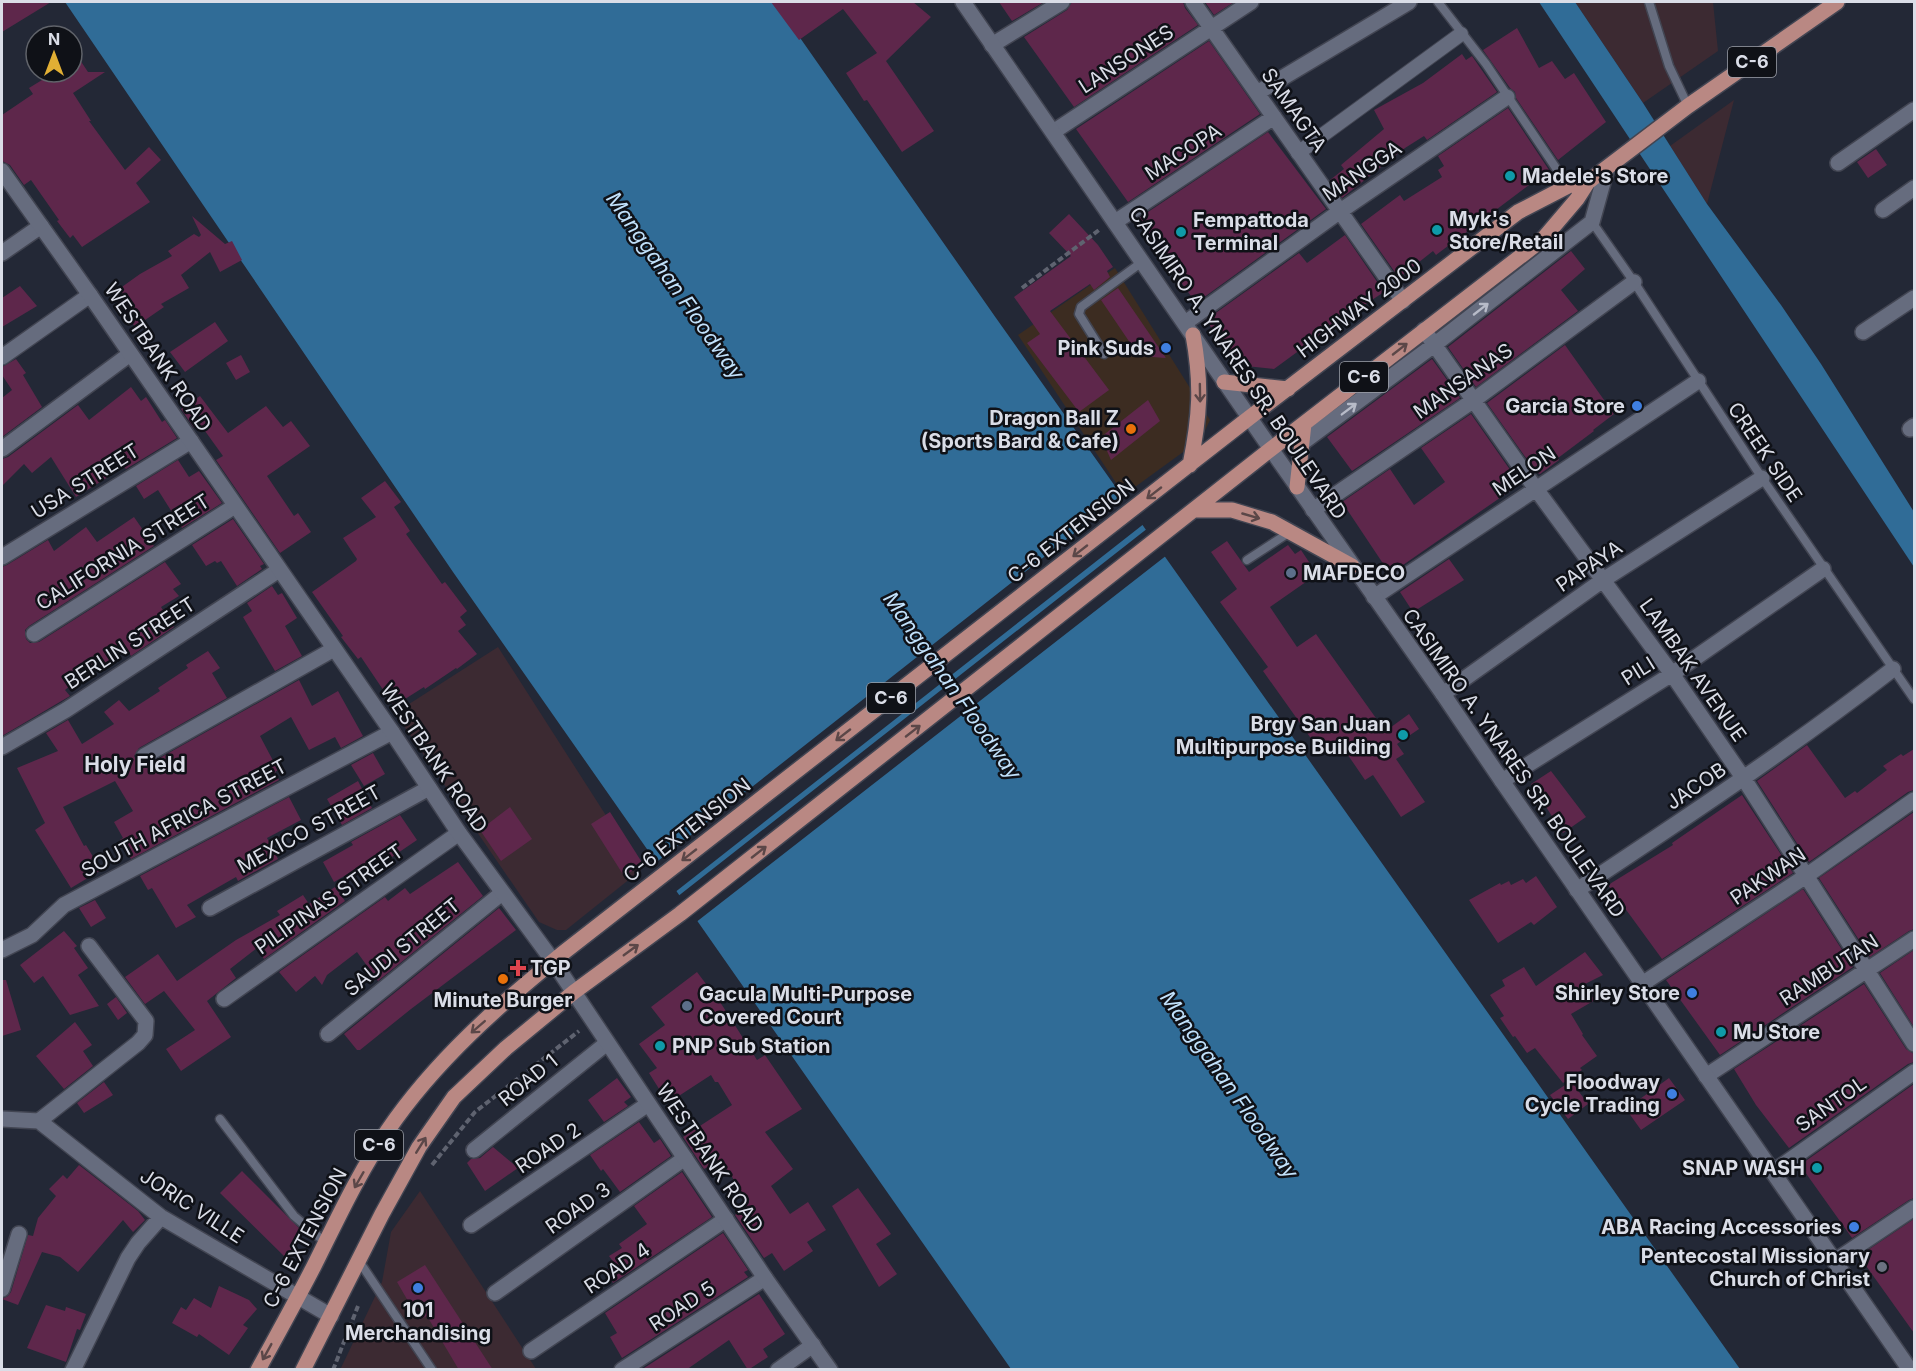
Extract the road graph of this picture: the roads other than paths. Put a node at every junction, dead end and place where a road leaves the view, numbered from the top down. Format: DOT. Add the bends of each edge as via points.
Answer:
graph roads {
  1 [pos="963,2"];
  2 [pos="1062,2"];
  3 [pos="1193,2"];
  4 [pos="1251,2"];
  5 [pos="1409,2"];
  6 [pos="1438,2"];
  7 [pos="1649,2"];
  8 [pos="1837,2"];
  9 [pos="1212,28"];
  10 [pos="1461,34"];
  11 [pos="992,45"];
  12 [pos="1257,93"];
  13 [pos="1507,97"];
  14 [pos="1688,106"];
  15 [pos="1914,110"];
  16 [pos="1274,117"];
  17 [pos="1053,132"];
  18 [pos="1298,153"];
  19 [pos="1838,163"];
  20 [pos="1607,168"];
  21 [pos="2,171"];
  22 [pos="1588,182"];
  23 [pos="1568,186"];
  24 [pos="1914,188"];
  25 [pos="1883,210"];
  26 [pos="1339,212"];
  27 [pos="1114,220"];
  28 [pos="1592,222"];
  29 [pos="41,226"];
  30 [pos="2,253"];
  31 [pos="1142,262"];
  32 [pos="1634,282"];
  33 [pos="90,295"];
  34 [pos="1914,298"];
  35 [pos="1403,301"];
  36 [pos="1189,329"];
  37 [pos="1424,330"];
  38 [pos="1863,332"];
  39 [pos="1434,345"];
  40 [pos="130,354"];
  41 [pos="1104,354"];
  42 [pos="2,357"];
  43 [pos="1698,381"];
  44 [pos="1224,382"];
  45 [pos="1288,389"];
  46 [pos="1474,400"];
  47 [pos="1250,418"];
  48 [pos="1304,424"];
  49 [pos="190,441"];
  50 [pos="1302,443"];
  51 [pos="2,449"];
  52 [pos="1271,449"];
  53 [pos="1186,468"];
  54 [pos="1761,478"];
  55 [pos="1297,487"];
  56 [pos="1536,489"];
  57 [pos="235,506"];
  58 [pos="1194,510"];
  59 [pos="1313,510"];
  60 [pos="1290,532"];
  61 [pos="2,557"];
  62 [pos="1247,560"];
  63 [pos="1352,566"];
  64 [pos="1823,569"];
  65 [pos="279,570"];
  66 [pos="1603,580"];
  67 [pos="1374,597"];
  68 [pos="34,634"];
  69 [pos="334,649"];
  70 [pos="1893,669"];
  71 [pos="1672,674"];
  72 [pos="1443,694"];
  73 [pos="1914,699"];
  74 [pos="392,732"];
  75 [pos="2,747"];
  76 [pos="144,756"];
  77 [pos="1744,779"];
  78 [pos="1502,781"];
  79 [pos="429,788"];
  80 [pos="1914,800"];
  81 [pos="459,833"];
  82 [pos="1806,876"];
  83 [pos="1577,890"];
  84 [pos="502,892"];
  85 [pos="210,908"];
  86 [pos="1914,939"];
  87 [pos="89,946"];
  88 [pos="2,950"];
  89 [pos="553,961"];
  90 [pos="1867,972"];
  91 [pos="1642,984"];
  92 [pos="573,992"];
  93 [pos="224,999"];
  94 [pos="327,1034"];
  95 [pos="607,1043"];
  96 [pos="1914,1044"];
  97 [pos="1914,1072"];
  98 [pos="1706,1076"];
  99 [pos="648,1104"];
  100 [pos="2,1119"];
  101 [pos="220,1119"];
  102 [pos="39,1121"];
  103 [pos="474,1150"];
  104 [pos="685,1158"];
  105 [pos="1773,1172"];
  106 [pos="1914,1209"];
  107 [pos="162,1216"];
  108 [pos="726,1219"];
  109 [pos="471,1225"];
  110 [pos="19,1234"];
  111 [pos="326,1243"];
  112 [pos="359,1261"];
  113 [pos="1835,1262"];
  114 [pos="765,1278"];
  115 [pos="2,1290"];
  116 [pos="495,1293"];
  117 [pos="299,1296"];
  118 [pos="332,1316"];
  119 [pos="813,1345"];
  120 [pos="531,1351"];
  121 [pos="1910,1363"];
  122 [pos="73,1370"];
  123 [pos="258,1370"];
  124 [pos="303,1370"];
  125 [pos="432,1370"];
  126 [pos="622,1370"];
  127 [pos="778,1370"];
  128 [pos="830,1370"];
  1 -- 11 [label="street, CASIMIRO A. YNARES SR. BOULEVARD"];
  2 -- 11 [label="street"];
  3 -- 9 [label="street, SAMAGTA"];
  4 -- 9 [label="street, LANSONES"];
  5 -- 12 [label="street"];
  6 -- 10 [label="lane"];
  7 -- 14 [label="lane" via="1669,66"];
  8 -- 14 [label="main road, HIGHWAY 2000 / C-6"];
  9 -- 12 [label="street, SAMAGTA"];
  9 -- 17 [label="street, LANSONES"];
  10 -- 13 [label="lane"];
  10 -- 18 [label="street"];
  11 -- 17 [label="street, CASIMIRO A. YNARES SR. BOULEVARD"];
  12 -- 16 [label="street, SAMAGTA"];
  13 -- 23 [label="lane"];
  13 -- 26 [label="street, MANGGA"];
  14 -- 20 [label="main road, HIGHWAY 2000 / C-6"];
  15 -- 19 [label="street"];
  16 -- 18 [label="street, SAMAGTA"];
  16 -- 27 [label="street, MACOPA"];
  17 -- 27 [label="street, CASIMIRO A. YNARES SR. BOULEVARD"];
  18 -- 26 [label="street, SAMAGTA"];
  20 -- 22 [label="main road, HIGHWAY 2000 / C-6"];
  20 -- 28 [label="street"];
  21 -- 29 [label="street, WESTBANK ROAD"];
  22 -- 23 [label="main road, HIGHWAY 2000 / C-6"];
  22 -- 37 [label="main road, HIGHWAY 2000 / C-6" via="1543,239"];
  23 -- 35 [label="main road, HIGHWAY 2000 / C-6" via="1518,212"];
  24 -- 25 [label="street"];
  26 -- 35 [label="street, SAMAGTA"];
  26 -- 36 [label="street, MANGGA"];
  27 -- 31 [label="street, CASIMIRO A. YNARES SR. BOULEVARD"];
  28 -- 32 [label="lane, CREEK SIDE"];
  39 -- 28 [label="street, one-way"];
  29 -- 30 [label="street"];
  29 -- 33 [label="street, WESTBANK ROAD"];
  31 -- 36 [label="street, CASIMIRO A. YNARES SR. BOULEVARD"];
  31 -- 41 [label="lane" via="1081,307 1080,314"];
  32 -- 43 [label="lane, CREEK SIDE"];
  32 -- 46 [label="street, MANSANAS"];
  33 -- 40 [label="street, WESTBANK ROAD"];
  33 -- 42 [label="street"];
  34 -- 38 [label="street"];
  35 -- 45 [label="main road, HIGHWAY 2000 / C-6"];
  36 -- 44 [label="street, CASIMIRO A. YNARES SR. BOULEVARD"];
  36 -- 53 [label="main road, one-way" via="1199,367 1200,400 1197,432"];
  37 -- 39 [label="street, LAMBAK AVENUE"];
  48 -- 37 [label="main road, HIGHWAY 2000 / C-6, one-way"];
  39 -- 46 [label="street, LAMBAK AVENUE"];
  50 -- 39 [label="street, one-way"];
  40 -- 49 [label="street, WESTBANK ROAD"];
  40 -- 51 [label="street"];
  43 -- 54 [label="lane, CREEK SIDE"];
  43 -- 56 [label="street, MELON"];
  44 -- 45 [label="main road"];
  44 -- 47 [label="street, CASIMIRO A. YNARES SR. BOULEVARD"];
  45 -- 47 [label="main road, HIGHWAY 2000 / C-6"];
  46 -- 56 [label="street, LAMBAK AVENUE"];
  46 -- 59 [label="street, MANSANAS"];
  47 -- 52 [label="street, CASIMIRO A. YNARES SR. BOULEVARD"];
  47 -- 53 [label="main road, C-6 EXTENSION / C-6"];
  48 -- 50 [label="main road"];
  48 -- 52 [label="main road, HIGHWAY 2000 / C-6"];
  49 -- 57 [label="street, WESTBANK ROAD"];
  49 -- 61 [label="street, USA STREET"];
  50 -- 55 [label="main road"];
  52 -- 55 [label="street, CASIMIRO A. YNARES SR. BOULEVARD"];
  52 -- 58 [label="main road, C-6"];
  53 -- 89 [label="main road, C-6 EXTENSION / C-6, one-way"];
  54 -- 64 [label="lane, CREEK SIDE"];
  54 -- 66 [label="street, PAPAYA"];
  55 -- 59 [label="street, CASIMIRO A. YNARES SR. BOULEVARD"];
  56 -- 66 [label="street, LAMBAK AVENUE"];
  56 -- 67 [label="street, MELON"];
  57 -- 65 [label="street, WESTBANK ROAD"];
  57 -- 68 [label="street, CALIFORNIA STREET"];
  58 -- 60 [label="main road, one-way" via="1232,510"];
  92 -- 58 [label="main road, C-6, one-way" via="680,914"];
  59 -- 63 [label="street, CASIMIRO A. YNARES SR. BOULEVARD"];
  60 -- 62 [label="lane"];
  60 -- 63 [label="main road"];
  63 -- 67 [label="street, CASIMIRO A. YNARES SR. BOULEVARD"];
  64 -- 70 [label="lane, CREEK SIDE"];
  64 -- 71 [label="street, PILI"];
  65 -- 69 [label="street, WESTBANK ROAD"];
  65 -- 75 [label="street, BERLIN STREET" via="66,710"];
  66 -- 71 [label="street, LAMBAK AVENUE"];
  66 -- 72 [label="street, PAPAYA"];
  67 -- 72 [label="street, CASIMIRO A. YNARES SR. BOULEVARD"];
  69 -- 74 [label="street, WESTBANK ROAD"];
  69 -- 76 [label="street"];
  70 -- 73 [label="lane, CREEK SIDE"];
  70 -- 77 [label="street, JACOB"];
  71 -- 77 [label="street, LAMBAK AVENUE"];
  71 -- 78 [label="street, PILI"];
  72 -- 78 [label="street, CASIMIRO A. YNARES SR. BOULEVARD"];
  74 -- 79 [label="street, WESTBANK ROAD"];
  74 -- 88 [label="street, SOUTH AFRICA STREET" via="64,905 32,935"];
  77 -- 82 [label="street, LAMBAK AVENUE"];
  77 -- 83 [label="street, JACOB"];
  78 -- 83 [label="street, CASIMIRO A. YNARES SR. BOULEVARD"];
  79 -- 81 [label="street, WESTBANK ROAD"];
  79 -- 85 [label="street, MEXICO STREET"];
  80 -- 82 [label="street, PAKWAN"];
  81 -- 84 [label="street, WESTBANK ROAD"];
  81 -- 93 [label="street, PILIPINAS STREET"];
  82 -- 90 [label="street, LAMBAK AVENUE"];
  82 -- 91 [label="street, PAKWAN"];
  83 -- 91 [label="street, CASIMIRO A. YNARES SR. BOULEVARD"];
  84 -- 89 [label="street, WESTBANK ROAD"];
  84 -- 94 [label="street, SAUDI STREET"];
  86 -- 90 [label="street, RAMBUTAN"];
  87 -- 102 [label="street" via="146,1021 145,1035"];
  89 -- 92 [label="street, WESTBANK ROAD"];
  89 -- 111 [label="main road, C-6 EXTENSION / C-6, one-way" via="463,1041 428,1078 388,1131"];
  90 -- 96 [label="street, LAMBAK AVENUE"];
  90 -- 98 [label="street, RAMBUTAN"];
  91 -- 98 [label="street, CASIMIRO A. YNARES SR. BOULEVARD"];
  92 -- 95 [label="street, WESTBANK ROAD"];
  112 -- 92 [label="main road, C-6, one-way" via="419,1147 454,1096"];
  95 -- 99 [label="street, WESTBANK ROAD"];
  95 -- 103 [label="street, ROAD 1"];
  97 -- 105 [label="street, SANTOL"];
  98 -- 105 [label="street, CASIMIRO A. YNARES SR. BOULEVARD"];
  99 -- 104 [label="street, WESTBANK ROAD"];
  99 -- 109 [label="street, ROAD 2"];
  100 -- 102 [label="street"];
  101 -- 111 [label="lane" via="294,1216"];
  102 -- 107 [label="street, JORIC VILLE"];
  104 -- 108 [label="street, WESTBANK ROAD"];
  104 -- 116 [label="street, ROAD 3"];
  105 -- 113 [label="street, CASIMIRO A. YNARES SR. BOULEVARD"];
  106 -- 113 [label="street"];
  107 -- 117 [label="street, JORIC VILLE"];
  107 -- 122 [label="street" via="128,1258"];
  108 -- 114 [label="street, WESTBANK ROAD"];
  108 -- 120 [label="street, ROAD 4"];
  110 -- 115 [label="street"];
  111 -- 117 [label="main road, C-6 EXTENSION / C-6"];
  112 -- 118 [label="main road, C-6"];
  112 -- 125 [label="lane"];
  113 -- 121 [label="street, CASIMIRO A. YNARES SR. BOULEVARD"];
  114 -- 119 [label="street, WESTBANK ROAD"];
  114 -- 126 [label="street, ROAD 5"];
  117 -- 118 [label="street, JORIC VILLE"];
  117 -- 123 [label="main road, C-6 EXTENSION / C-6, one-way"];
  118 -- 124 [label="main road, C-6"];
  119 -- 127 [label="street"];
  119 -- 128 [label="street, WESTBANK ROAD"];
}
